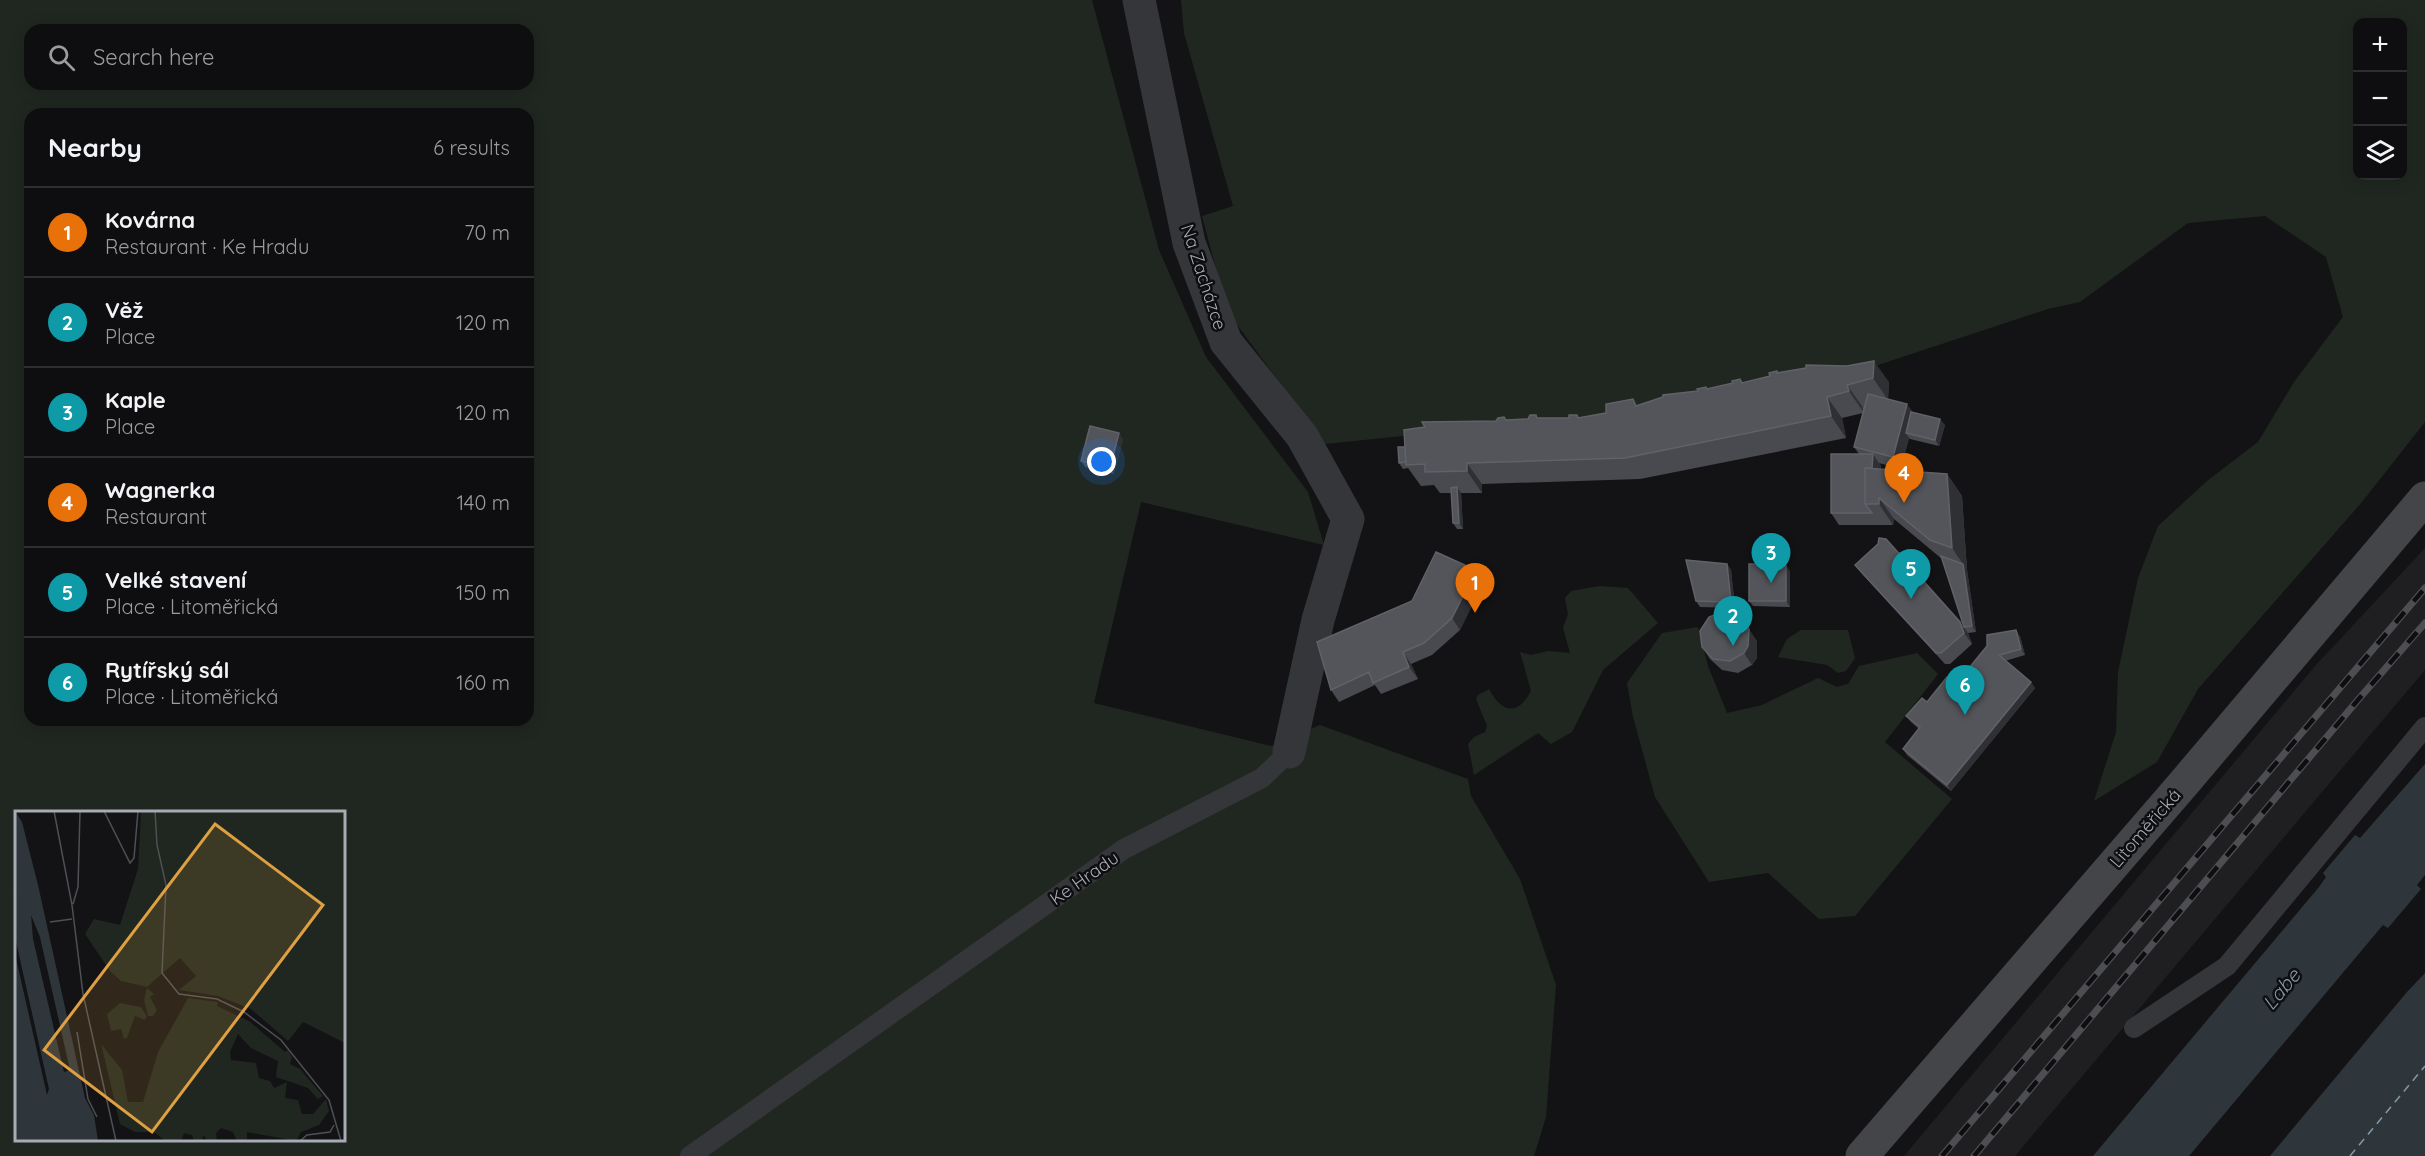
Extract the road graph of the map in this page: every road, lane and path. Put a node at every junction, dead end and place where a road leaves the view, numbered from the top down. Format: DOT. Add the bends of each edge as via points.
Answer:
graph roads {
  1 [pos="1139,0"];
  2 [pos="2425,498"];
  3 [pos="1348,519"];
  4 [pos="2425,727"];
  5 [pos="1289,752"];
  6 [pos="2134,1028"];
  7 [pos="690,1156"];
  8 [pos="1862,1156"];
  1 -- 3 [label="street, Na Zacházce" via="1190,243 1226,342 1302,436"];
  2 -- 8 [label="main road, Litoměřická"];
  3 -- 5 [label="street, Ke Hradu" via="1318,620"];
  4 -- 6 [label="lane" via="2227,966"];
  5 -- 7 [label="lane, Ke Hradu" via="1262,778 1124,849"];
}
